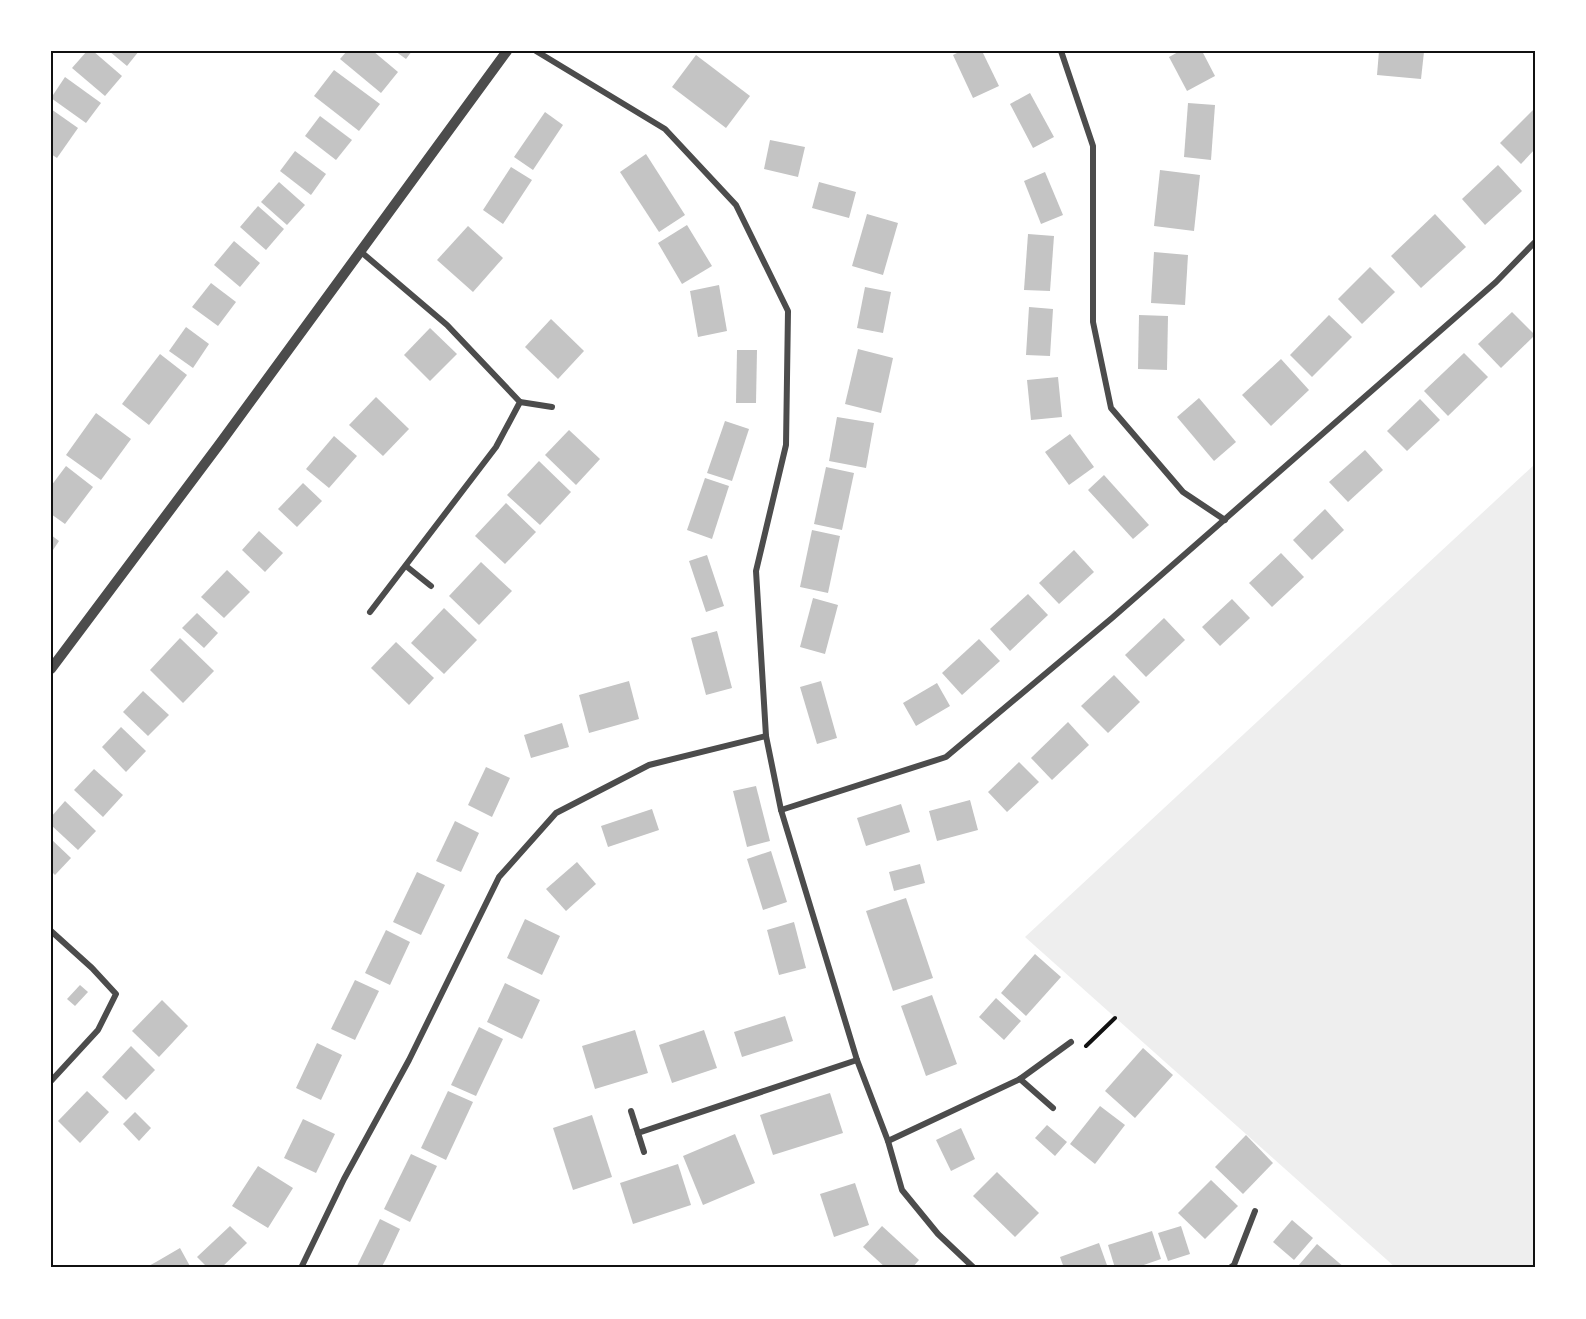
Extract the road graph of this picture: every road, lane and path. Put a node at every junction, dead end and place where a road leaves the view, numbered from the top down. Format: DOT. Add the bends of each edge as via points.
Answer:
graph roads {
  1 [pos="507,51"];
  2 [pos="536,51"];
  3 [pos="1061,51"];
  4 [pos="1535,242"];
  5 [pos="360,251"];
  6 [pos="520,402"];
  7 [pos="552,407"];
  8 [pos="1225,520"];
  9 [pos="406,566"];
  10 [pos="431,586"];
  11 [pos="370,612"];
  12 [pos="51,669"];
  13 [pos="766,735"];
  14 [pos="781,810"];
  15 [pos="51,930"];
  16 [pos="1115,1018"];
  17 [pos="1071,1042"];
  18 [pos="857,1060"];
  19 [pos="1020,1080"];
  20 [pos="51,1081"];
  21 [pos="1053,1108"];
  22 [pos="631,1111"];
  23 [pos="638,1133"];
  24 [pos="888,1141"];
  25 [pos="644,1152"];
  26 [pos="1256,1210"];
  27 [pos="1233,1267"];
  28 [pos="301,1268"];
  29 [pos="974,1268"];
  1 -- 5 [label="street"];
  2 -- 13 [label="street" via="665,129 736,205 788,311 786,445 756,571"];
  3 -- 8 [label="street" via="1093,146 1092,322 1111,408 1183,492"];
  4 -- 8 [label="street" via="1496,282"];
  5 -- 6 [label="street" via="447,325"];
  5 -- 12 [label="street"];
  6 -- 7 [label="street"];
  6 -- 9 [label="street" via="496,447"];
  8 -- 14 [label="street" via="946,758"];
  9 -- 10 [label="street"];
  9 -- 11 [label="street"];
  13 -- 14 [label="street"];
  13 -- 28 [label="street" via="649,765 556,813 499,877"];
  14 -- 18 [label="street"];
  15 -- 20 [label="street" via="116,994 98,1030"];
  16 -- 17 [label="path" via="1083,1049"];
  17 -- 19 [label="street"];
  18 -- 23 [label="street"];
  18 -- 24 [label="street"];
  19 -- 21 [label="street"];
  19 -- 24 [label="street"];
  22 -- 23 [label="street"];
  23 -- 25 [label="street"];
  24 -- 29 [label="street" via="902,1190 938,1234"];
  26 -- 27 [label="street"];
}
